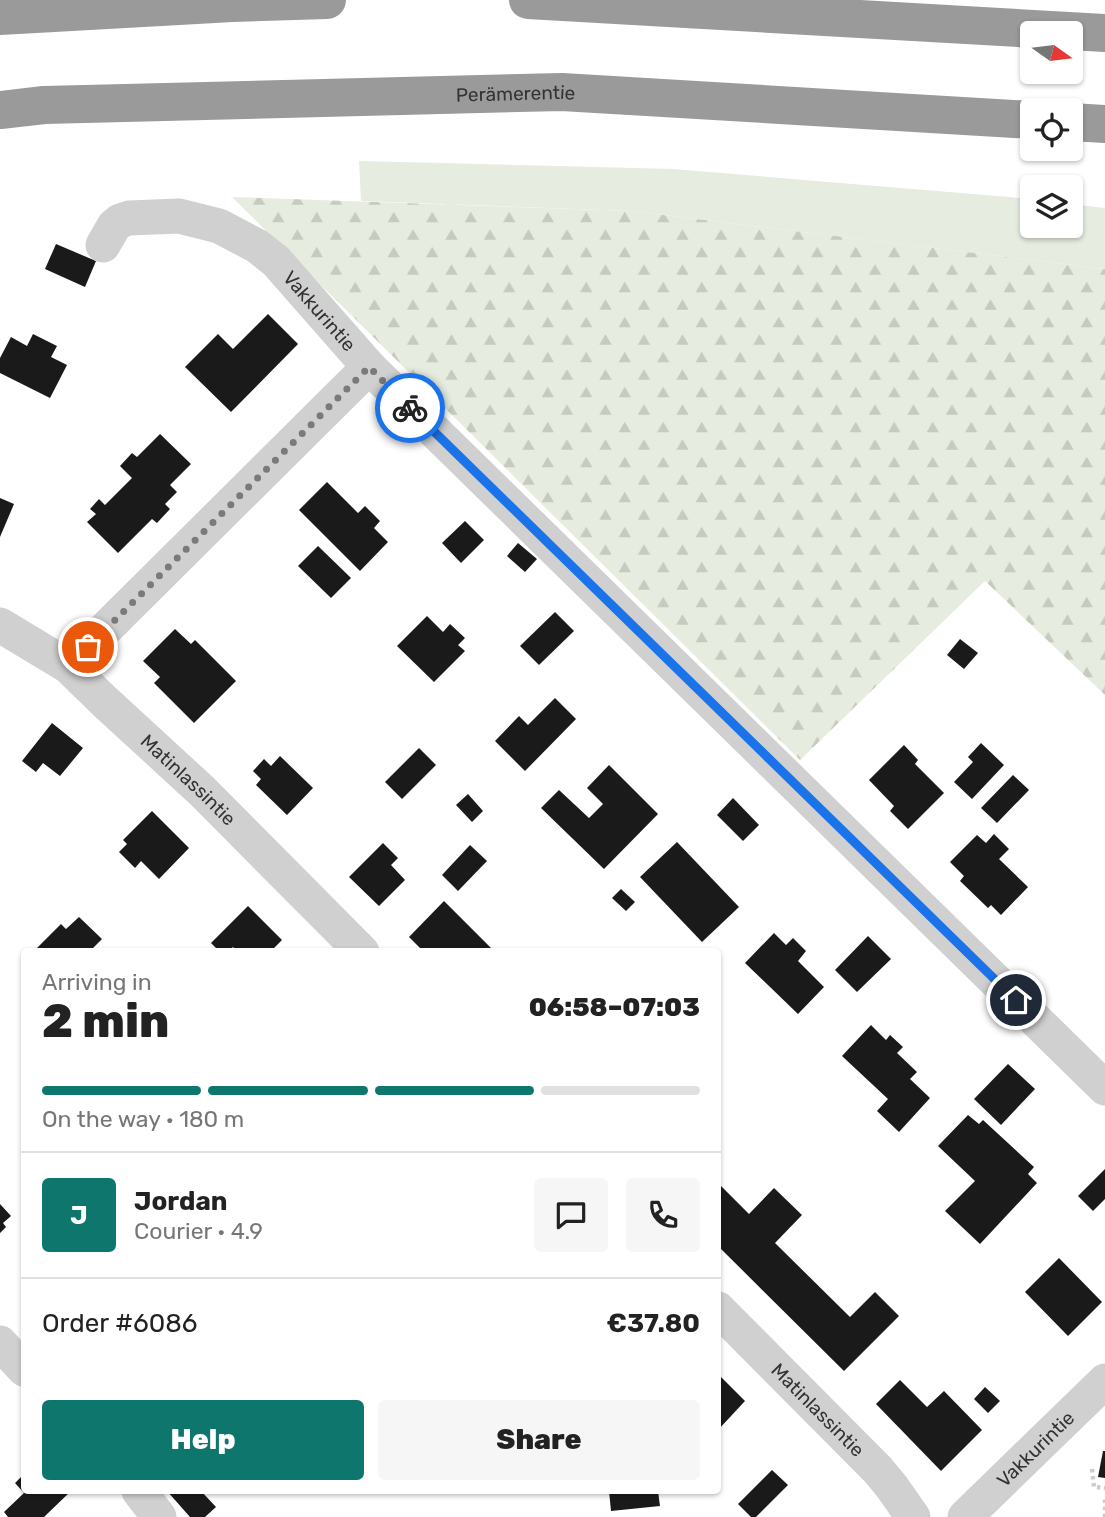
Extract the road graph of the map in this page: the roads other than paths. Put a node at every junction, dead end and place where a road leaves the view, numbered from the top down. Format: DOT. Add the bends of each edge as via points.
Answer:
graph roads {
  1 [pos="327,0"];
  2 [pos="528,0"];
  3 [pos="0,16"];
  4 [pos="1105,33"];
  5 [pos="0,110"];
  6 [pos="1020,119"];
  7 [pos="1083,123"];
  8 [pos="1105,124"];
  9 [pos="103,245"];
  10 [pos="369,367"];
  11 [pos="0,625"];
  12 [pos="68,666"];
  13 [pos="358,948"];
  14 [pos="1105,1088"];
  15 [pos="721,1312"];
  16 [pos="0,1343"];
  17 [pos="21,1365"];
  18 [pos="1105,1381"];
  19 [pos="141,1494"];
  20 [pos="159,1517"];
  21 [pos="913,1517"];
  22 [pos="965,1517"];
  1 -- 3 [label="highway"];
  2 -- 4 [label="highway"];
  5 -- 6 [label="highway, Perämerentie" via="44,104 562,92"];
  7 -- 8 [label="highway"];
  9 -- 10 [label="street, Vakkurintie" via="114,226 129,218 179,216 219,226 276,261"];
  10 -- 12 [label="street"];
  10 -- 14 [label="street, Vakkurintie"];
  11 -- 12 [label="street, Matinlassintie"];
  12 -- 13 [label="street, Matinlassintie"];
  15 -- 21 [label="street, Matinlassintie" via="878,1470"];
  16 -- 17 [label="street"];
  18 -- 22 [label="street, Vakkurintie"];
  19 -- 20 [label="street"];
}
